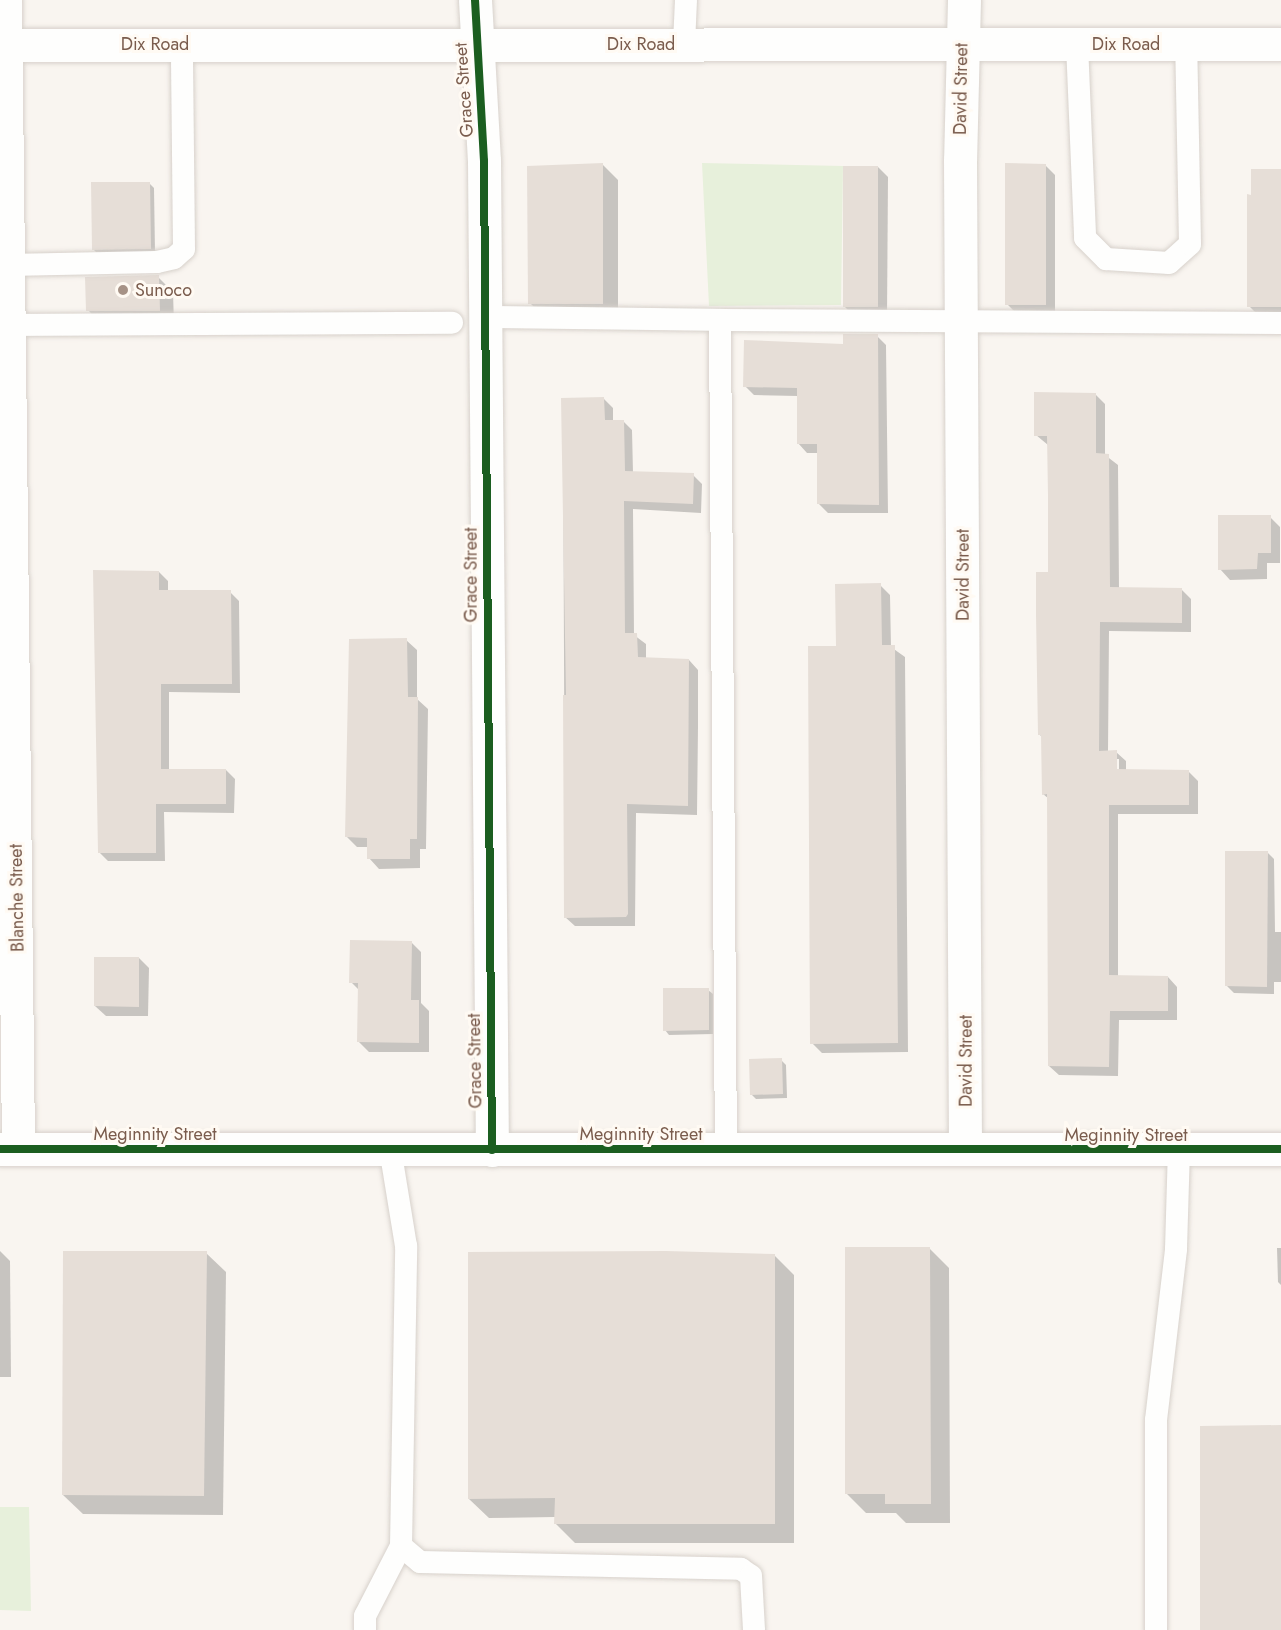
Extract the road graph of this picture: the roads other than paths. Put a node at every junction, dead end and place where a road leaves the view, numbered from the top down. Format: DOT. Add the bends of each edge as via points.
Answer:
graph roads {
  1 [pos="5,0"];
  2 [pos="475,0"];
  3 [pos="686,0"];
  4 [pos="964,0"];
  5 [pos="962,43"];
  6 [pos="182,44"];
  7 [pos="475,44"];
  8 [pos="684,44"];
  9 [pos="1077,44"];
  10 [pos="1186,44"];
  11 [pos="1281,44"];
  12 [pos="3,45"];
  13 [pos="8,265"];
  14 [pos="485,317"];
  15 [pos="961,319"];
  16 [pos="720,320"];
  17 [pos="1281,322"];
  18 [pos="452,323"];
  19 [pos="4,325"];
  20 [pos="390,1148"];
  21 [pos="9,1149"];
  22 [pos="726,1149"];
  23 [pos="965,1149"];
  24 [pos="1281,1149"];
  25 [pos="492,1150"];
  26 [pos="1179,1150"];
  27 [pos="401,1546"];
  28 [pos="365,1630"];
  29 [pos="754,1630"];
  30 [pos="1156,1630"];
  1 -- 12 [label="street, Blanche Street"];
  2 -- 7 [label="street, Grace Street"];
  3 -- 8 [label="lane"];
  4 -- 5 [label="street, David Street"];
  5 -- 8 [label="street, Dix Road"];
  5 -- 9 [label="street, Dix Road"];
  5 -- 15 [label="street, David Street"];
  6 -- 7 [label="street, Dix Road"];
  6 -- 12 [label="street, Dix Road"];
  6 -- 13 [label="lane" via="184,249 174,258 158,262"];
  7 -- 8 [label="street, Dix Road"];
  7 -- 14 [label="street, Grace Street" via="484,161"];
  9 -- 10 [label="street, Dix Road"];
  9 -- 10 [label="lane" via="1085,238 1106,259 1168,263 1190,244"];
  10 -- 11 [label="street, Dix Road"];
  12 -- 13 [label="street, Blanche Street"];
  13 -- 19 [label="street, Blanche Street"];
  14 -- 16 [label="lane"];
  14 -- 25 [label="street, Grace Street"];
  15 -- 16 [label="lane"];
  15 -- 17 [label="lane"];
  15 -- 23 [label="street, David Street"];
  16 -- 22 [label="lane"];
  18 -- 19 [label="lane"];
  19 -- 21 [label="street, Blanche Street"];
  20 -- 21 [label="street, Meginnity Street"];
  20 -- 25 [label="street, Meginnity Street"];
  20 -- 27 [label="lane" via="406,1246"];
  22 -- 23 [label="street, Meginnity Street"];
  22 -- 25 [label="street, Meginnity Street"];
  23 -- 26 [label="street, Meginnity Street"];
  24 -- 26 [label="street, Meginnity Street"];
  26 -- 30 [label="lane" via="1176,1249 1156,1420"];
  27 -- 28 [label="lane" via="365,1616"];
  27 -- 29 [label="lane" via="420,1562 741,1569 751,1576"];
}
